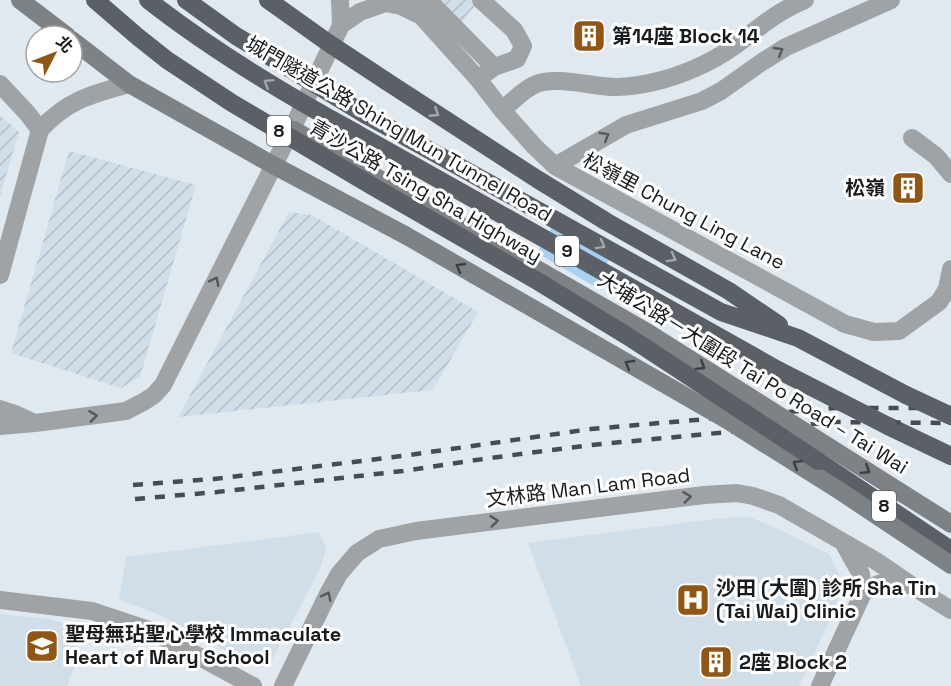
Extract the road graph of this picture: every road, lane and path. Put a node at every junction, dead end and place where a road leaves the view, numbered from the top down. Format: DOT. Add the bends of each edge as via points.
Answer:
graph roads {
  1 [pos="20,0"];
  2 [pos="95,0"];
  3 [pos="100,0"];
  4 [pos="148,0"];
  5 [pos="186,0"];
  6 [pos="268,0"];
  7 [pos="340,0"];
  8 [pos="407,0"];
  9 [pos="481,0"];
  10 [pos="805,0"];
  11 [pos="891,0"];
  12 [pos="425,8"];
  13 [pos="51,24"];
  14 [pos="341,25"];
  15 [pos="84,49"];
  16 [pos="494,67"];
  17 [pos="478,79"];
  18 [pos="0,84"];
  19 [pos="129,84"];
  20 [pos="502,110"];
  21 [pos="292,129"];
  22 [pos="40,130"];
  23 [pos="912,138"];
  24 [pos="273,165"];
  25 [pos="555,166"];
  26 [pos="951,174"];
  27 [pos="951,269"];
  28 [pos="0,275"];
  29 [pos="798,338"];
  30 [pos="0,409"];
  31 [pos="951,416"];
  32 [pos="35,423"];
  33 [pos="0,426"];
  34 [pos="951,456"];
  35 [pos="951,524"];
  36 [pos="842,541"];
  37 [pos="951,550"];
  38 [pos="951,566"];
  39 [pos="914,587"];
  40 [pos="863,593"];
  41 [pos="0,600"];
  42 [pos="951,610"];
  43 [pos="253,686"];
  44 [pos="283,686"];
  45 [pos="820,686"];
  1 -- 13 [label="main road"];
  2 -- 37 [label="highway, 青沙公路 Tsing Sha Highway / 8, bridge" via="167,60 232,103 629,337"];
  3 -- 21 [label="main road, 大埔公路－大圍段 Tai Po Road – Tai Wai" via="193,69"];
  34 -- 4 [label="highway, 城門隧道公路 Shing Mun Tunnel Road / 9, one-way, bridge" via="739,349 300,102 202,40"];
  5 -- 29 [label="highway, 城門隧道公路 Shing Mun Tunnel Road / 9, one-way, bridge" via="255,48 419,146 721,312"];
  6 -- 29 [label="highway, one-way, bridge" via="527,172 729,291"];
  7 -- 14 [label="street"];
  8 -- 12 [label="street, 松嶺里 Chung Ling Lane"];
  9 -- 16 [label="street" via="514,30 523,46 517,59"];
  10 -- 20 [label="street" via="771,18 706,63 663,80 617,87 547,81 533,85"];
  25 -- 11 [label="street, one-way" via="626,125 702,101 786,47"];
  12 -- 14 [label="street, 松嶺里 Chung Ling Lane" via="385,3 360,12"];
  12 -- 16 [label="street"];
  12 -- 17 [label="street, 松嶺里 Chung Ling Lane"];
  14 -- 21 [label="street"];
  15 -- 19 [label="main road"];
  16 -- 17 [label="street"];
  17 -- 20 [label="street, 松嶺里 Chung Ling Lane"];
  18 -- 22 [label="street"];
  19 -- 22 [label="street" via="78,100"];
  19 -- 24 [label="main road"];
  20 -- 25 [label="street, 松嶺里 Chung Ling Lane"];
  21 -- 24 [label="street"];
  21 -- 35 [label="main road, 大埔公路－大圍段 Tai Po Road – Tai Wai, one-way, bridge" via="647,332"];
  22 -- 28 [label="street"];
  23 -- 26 [label="street" via="936,156"];
  32 -- 24 [label="street, one-way" via="126,411 154,395 163,385"];
  38 -- 24 [label="main road, one-way, bridge" via="727,420 405,235"];
  25 -- 27 [label="street, 松嶺里 Chung Ling Lane" via="845,324 874,332 900,331 939,302 947,289"];
  29 -- 31 [label="highway, 城門隧道公路 Shing Mun Tunnel Road / 9, bridge"];
  30 -- 32 [label="street"];
  32 -- 33 [label="street"];
  36 -- 39 [label="street, 文林路 Man Lam Road"];
  36 -- 40 [label="street" via="861,574"];
  44 -- 36 [label="street, 文林路 Man Lam Road, one-way" via="339,574 367,545 397,534 723,493 765,499"];
  39 -- 40 [label="street" via="888,582 876,584"];
  39 -- 42 [label="street, 文林路 Man Lam Road"];
  40 -- 45 [label="street"];
  41 -- 43 [label="street" via="92,611 152,631"];
}
